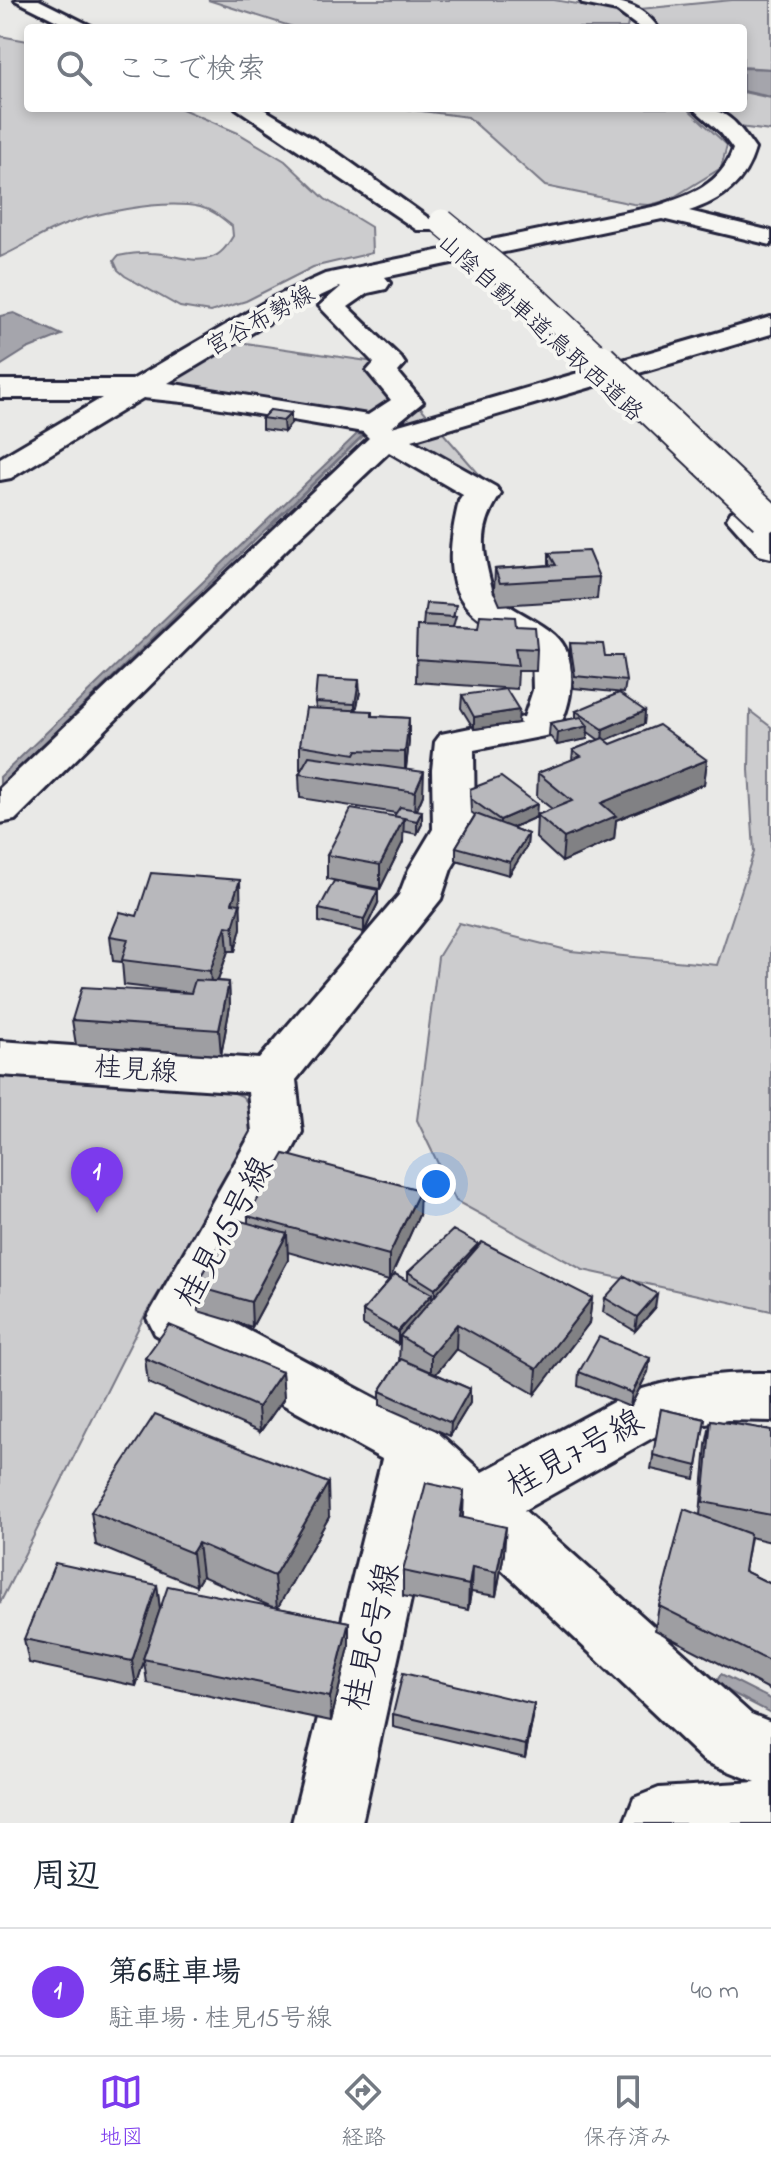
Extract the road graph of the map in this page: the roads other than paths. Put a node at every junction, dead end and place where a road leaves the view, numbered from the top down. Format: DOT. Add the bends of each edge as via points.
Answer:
graph roads {
  1 [pos="24,0"];
  2 [pos="41,0"];
  3 [pos="589,0"];
  4 [pos="77,24"];
  5 [pos="94,24"];
  6 [pos="647,24"];
  7 [pos="254,112"];
  8 [pos="273,112"];
  9 [pos="711,112"];
  10 [pos="668,214"];
  11 [pos="434,224"];
  12 [pos="771,238"];
  13 [pos="771,325"];
  14 [pos="0,389"];
  15 [pos="139,389"];
  16 [pos="379,432"];
  17 [pos="0,471"];
  18 [pos="763,527"];
  19 [pos="0,811"];
  20 [pos="0,1058"];
  21 [pos="271,1077"];
  22 [pos="771,1397"];
  23 [pos="414,1448"];
  24 [pos="475,1506"];
  25 [pos="771,1755"];
  26 [pos="771,1816"];
  27 [pos="327,1823"];
  28 [pos="659,1823"];
  1 -- 4 [label="main road"];
  2 -- 5 [label="main road"];
  3 -- 6 [label="main road" via="624,8"];
  7 -- 11 [label="main road, 山陰自動車道;鳥取西道路"];
  8 -- 11 [label="main road, 山陰自動車道;鳥取西道路"];
  9 -- 10 [label="main road, 宮谷布勢線" via="746,133 741,163 722,188"];
  10 -- 12 [label="main road"];
  10 -- 15 [label="main road, 宮谷布勢線" via="334,280 281,304"];
  10 -- 16 [label="main road" via="562,253 430,270 359,287 332,306 391,364 381,371 408,402"];
  11 -- 18 [label="main road, 山陰自動車道;鳥取西道路"];
  13 -- 16 [label="main road"];
  14 -- 15 [label="main road"];
  15 -- 16 [label="main road" via="208,397"];
  15 -- 17 [label="main road, 宮谷布勢線"];
  16 -- 19 [label="main road" via="272,545"];
  16 -- 21 [label="main road" via="485,494 475,501 465,549 476,596 543,643 550,653 552,690 541,726 455,742 454,829 419,899"];
  20 -- 21 [label="main road, 桂見線"];
  21 -- 23 [label="main road, 桂見15号線" via="277,1132 175,1318"];
  22 -- 24 [label="main road, 桂見7号線" via="727,1396 651,1410"];
  23 -- 24 [label="main road, 桂見15号線"];
  23 -- 27 [label="main road, 桂見6号線"];
  24 -- 25 [label="main road, 桂見15号線" via="728,1738"];
  26 -- 28 [label="main road"];
}
